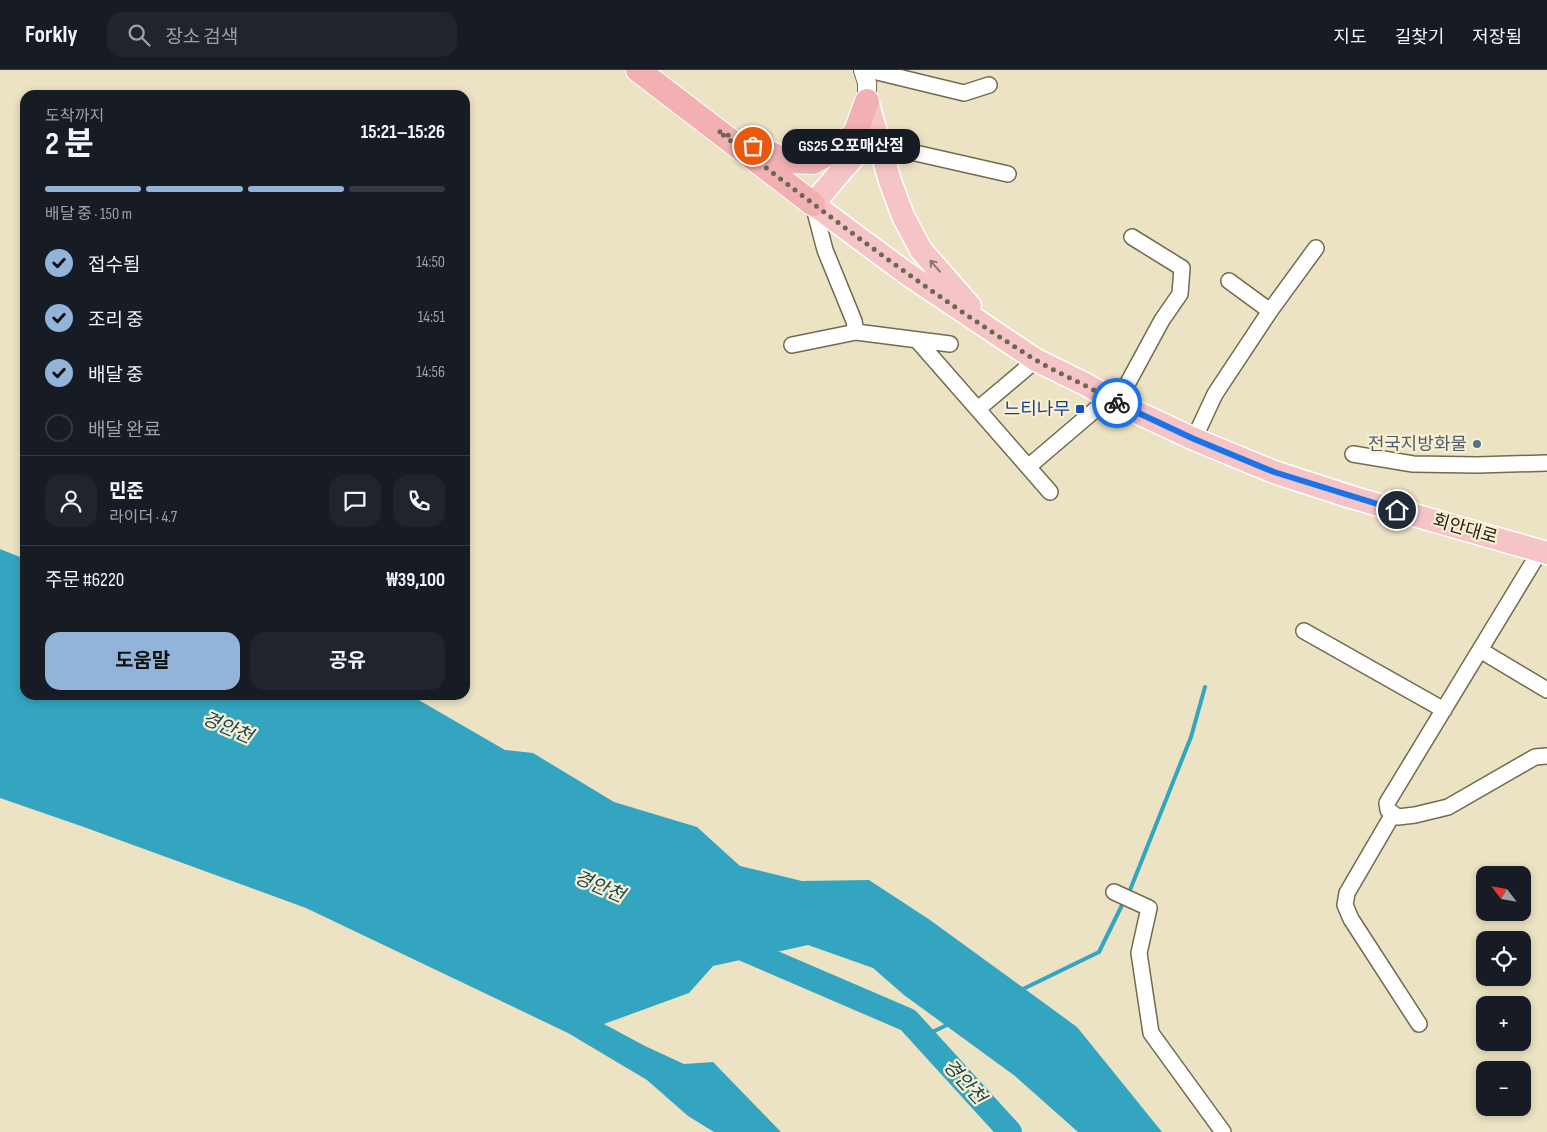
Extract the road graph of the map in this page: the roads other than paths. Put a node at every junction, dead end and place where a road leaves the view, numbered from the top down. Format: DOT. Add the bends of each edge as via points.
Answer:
graph roads {
  1 [pos="638,70"];
  2 [pos="863,70"];
  3 [pos="869,70"];
  4 [pos="989,86"];
  5 [pos="867,101"];
  6 [pos="718,131"];
  7 [pos="880,145"];
  8 [pos="1008,174"];
  9 [pos="813,204"];
  10 [pos="1132,237"];
  11 [pos="1316,248"];
  12 [pos="1229,281"];
  13 [pos="1270,311"];
  14 [pos="990,329"];
  15 [pos="856,332"];
  16 [pos="918,340"];
  17 [pos="950,344"];
  18 [pos="792,345"];
  19 [pos="1036,360"];
  20 [pos="1113,401"];
  21 [pos="978,409"];
  22 [pos="1194,439"];
  23 [pos="1353,454"];
  24 [pos="1547,462"];
  25 [pos="1028,467"];
  26 [pos="1050,492"];
  27 [pos="1544,552"];
  28 [pos="1304,631"];
  29 [pos="1480,650"];
  30 [pos="1547,690"];
  31 [pos="1444,710"];
  32 [pos="1547,756"];
  33 [pos="1393,814"];
  34 [pos="1116,893"];
  35 [pos="1420,1024"];
  36 [pos="1223,1132"];
  1 -- 6 [label="highway, 회안대로"];
  2 -- 5 [label="street"];
  3 -- 4 [label="street" via="964,93"];
  5 -- 6 [label="highway" via="855,134 813,162 788,161"];
  5 -- 7 [label="main road"];
  5 -- 9 [label="main road" via="855,155"];
  6 -- 9 [label="highway, 회안대로"];
  7 -- 8 [label="street"];
  14 -- 7 [label="main road, one-way" via="921,250 903,216"];
  9 -- 14 [label="main road, 회안대로" via="906,273"];
  9 -- 15 [label="street" via="825,250"];
  10 -- 20 [label="street" via="1182,268 1180,294"];
  11 -- 13 [label="street"];
  12 -- 13 [label="street"];
  13 -- 22 [label="street" via="1215,394"];
  14 -- 19 [label="main road, 회안대로"];
  15 -- 16 [label="street"];
  15 -- 18 [label="street"];
  16 -- 17 [label="street"];
  16 -- 21 [label="street"];
  19 -- 20 [label="main road, 회안대로"];
  19 -- 21 [label="street"];
  20 -- 22 [label="main road, 회안대로"];
  20 -- 25 [label="street"];
  21 -- 25 [label="street"];
  22 -- 27 [label="main road, 회안대로" via="1274,472 1351,497"];
  23 -- 24 [label="street" via="1413,464"];
  25 -- 26 [label="street"];
  27 -- 29 [label="street"];
  28 -- 31 [label="street"];
  29 -- 30 [label="street"];
  29 -- 31 [label="street"];
  31 -- 33 [label="street" via="1387,803"];
  32 -- 33 [label="street" via="1535,757 1448,807 1415,815 1398,817"];
  33 -- 35 [label="street" via="1347,893 1345,905"];
  34 -- 36 [label="street" via="1149,908 1139,953 1151,1033"];
}
